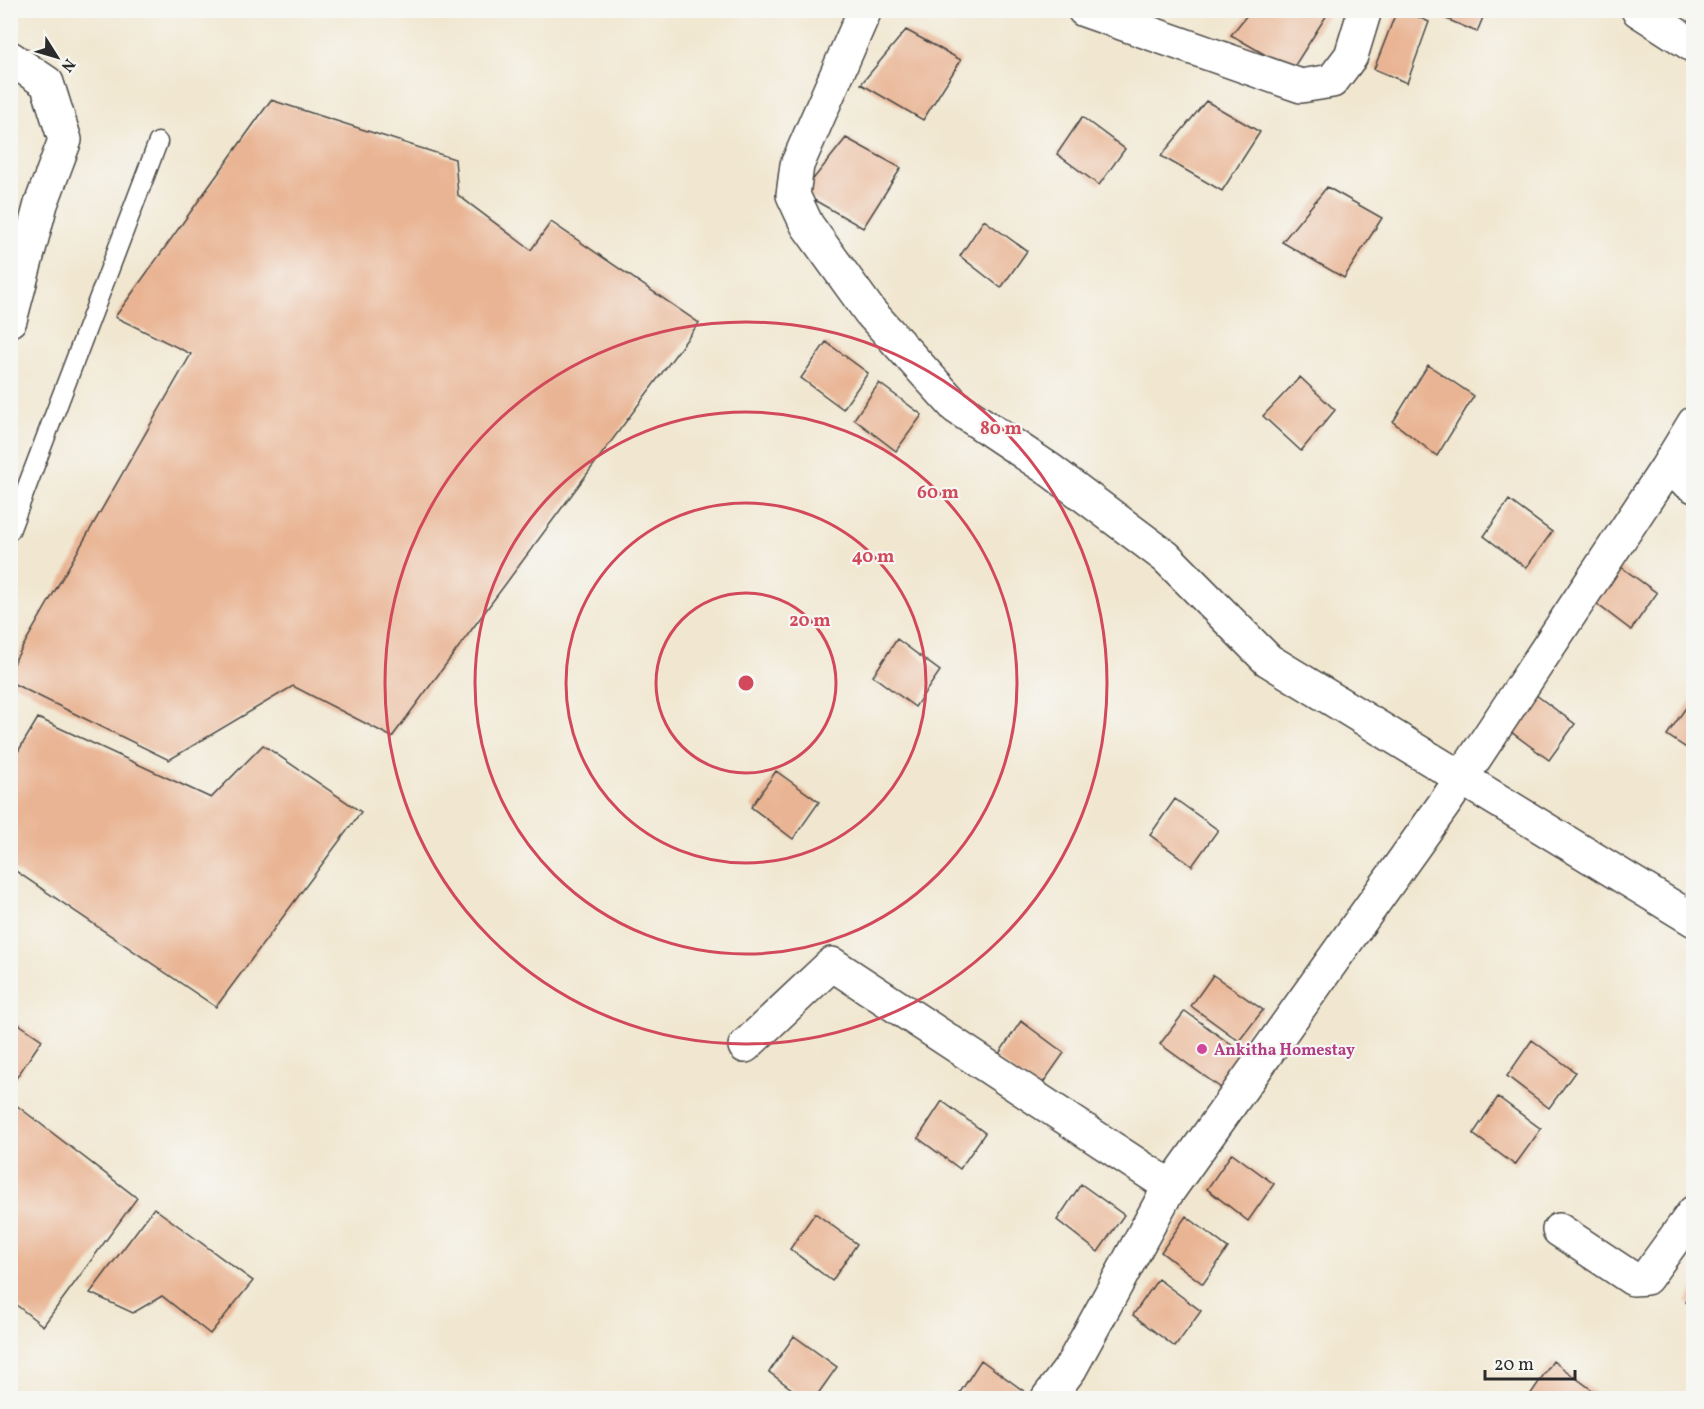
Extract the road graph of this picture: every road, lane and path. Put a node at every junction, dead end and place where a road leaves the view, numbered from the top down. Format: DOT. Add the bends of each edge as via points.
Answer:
graph roads {
  1 [pos="865,10"];
  2 [pos="1084,10"];
  3 [pos="1365,10"];
  4 [pos="1638,10"];
  5 [pos="1694,46"];
  6 [pos="10,58"];
  7 [pos="158,142"];
  8 [pos="10,320"];
  9 [pos="1694,423"];
  10 [pos="1680,478"];
  11 [pos="10,531"];
  12 [pos="1461,778"];
  13 [pos="1694,920"];
  14 [pos="745,1046"];
  15 [pos="1171,1187"];
  16 [pos="1694,1212"];
  17 [pos="1559,1230"];
  18 [pos="1048,1398"];
  1 -- 12 [label="street" via="797,165 793,195 807,225 870,312 956,407 1050,470 1166,557 1268,660"];
  2 -- 3 [label="street" via="1301,86 1332,81 1351,56"];
  4 -- 5 [label="street"];
  6 -- 8 [label="street" via="47,83 65,140 41,204"];
  7 -- 11 [label="lane"];
  9 -- 10 [label="street"];
  10 -- 12 [label="street"];
  12 -- 13 [label="street"];
  12 -- 15 [label="street"];
  14 -- 15 [label="street" via="832,964"];
  15 -- 18 [label="street" via="1070,1369"];
  16 -- 17 [label="street" via="1646,1278 1633,1279"];
}
